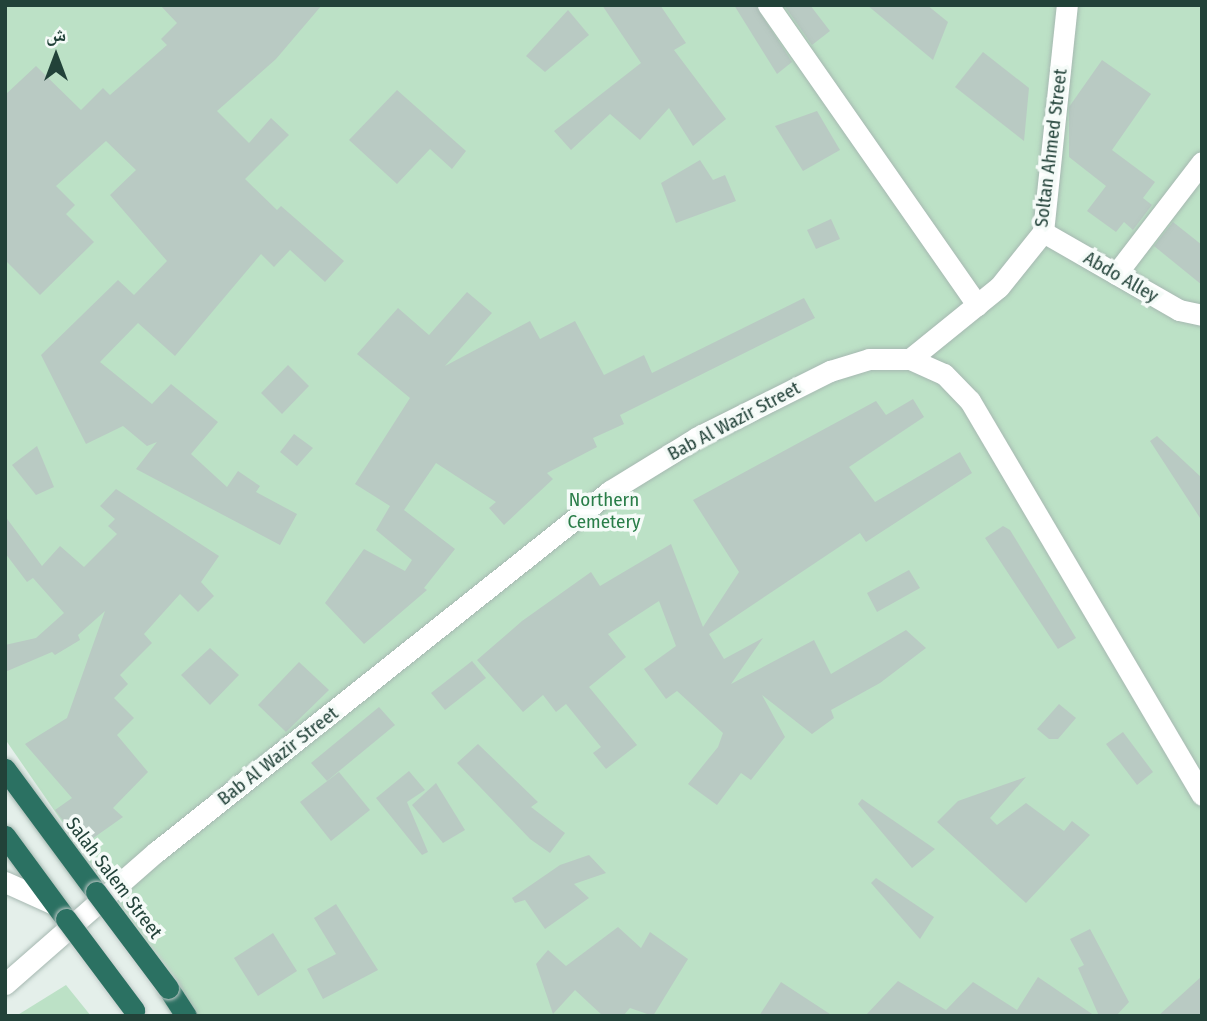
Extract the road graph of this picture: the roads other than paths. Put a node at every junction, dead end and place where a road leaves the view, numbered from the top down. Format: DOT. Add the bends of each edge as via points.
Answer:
graph roads {
  1 [pos="768,5"];
  2 [pos="1067,5"];
  3 [pos="1202,162"];
  4 [pos="1043,232"];
  5 [pos="1116,274"];
  6 [pos="977,305"];
  7 [pos="1202,315"];
  8 [pos="910,359"];
  9 [pos="5,769"];
  10 [pos="1202,795"];
  11 [pos="5,836"];
  12 [pos="5,882"];
  13 [pos="60,911"];
  14 [pos="5,984"];
  15 [pos="136,1013"];
  16 [pos="186,1016"];
  1 -- 6 [label="street"];
  2 -- 4 [label="street, Soltan Ahmed Street"];
  3 -- 5 [label="street"];
  4 -- 5 [label="street, Abdo Alley"];
  4 -- 6 [label="street, Soltan Ahmed Street" via="1021,264"];
  5 -- 7 [label="street, Abdo Alley" via="1179,310"];
  6 -- 8 [label="street, Soltan Ahmed Street"];
  8 -- 10 [label="street, Bab Al Wazir Street" via="944,374 970,401"];
  8 -- 14 [label="street, Bab Al Wazir Street" via="869,359 830,370 696,438 610,491 156,852"];
  9 -- 16 [label="highway, Salah Salem Street, bridge"];
  11 -- 13 [label="highway"];
  12 -- 13 [label="street"];
  13 -- 15 [label="highway, bridge"];
}
